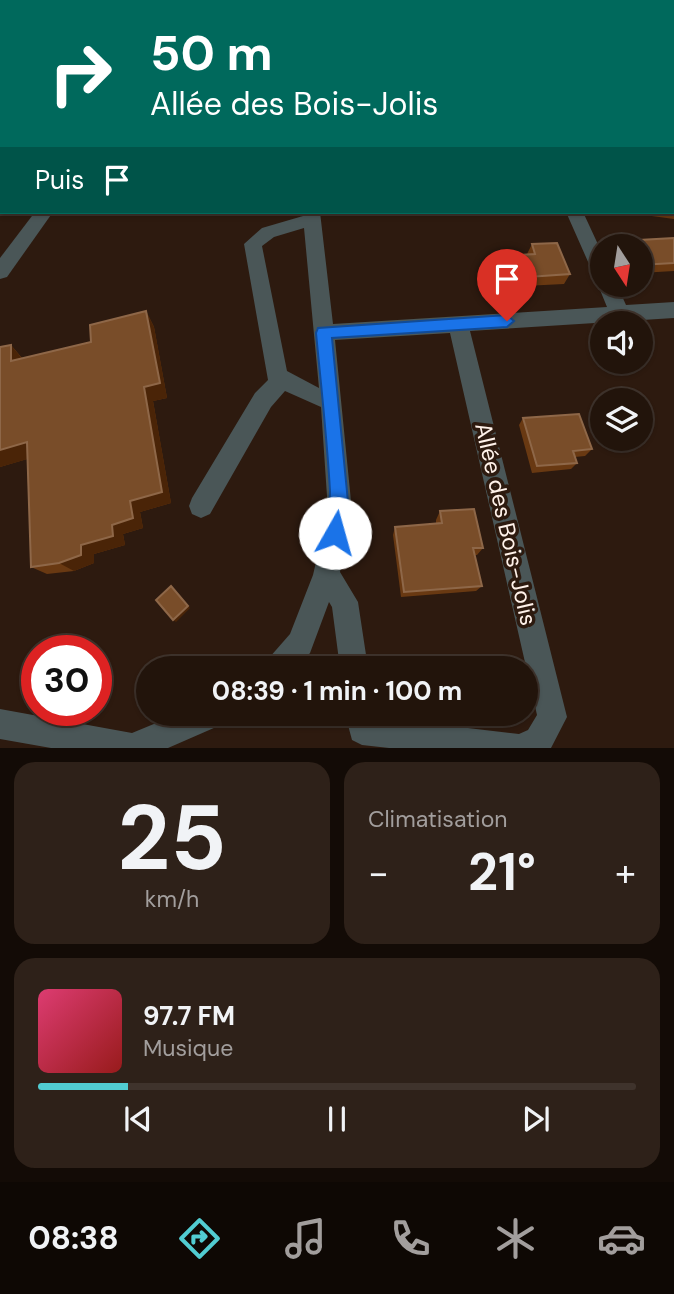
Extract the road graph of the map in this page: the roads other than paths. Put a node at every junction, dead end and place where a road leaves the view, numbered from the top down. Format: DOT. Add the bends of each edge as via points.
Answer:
graph roads {
  1 [pos="43,214"];
  2 [pos="575,214"];
  3 [pos="312,216"];
  4 [pos="590,247"];
  5 [pos="0,272"];
  6 [pos="674,310"];
  7 [pos="653,312"];
  8 [pos="590,315"];
  9 [pos="458,325"];
  10 [pos="324,333"];
  11 [pos="283,379"];
  12 [pos="331,400"];
  13 [pos="201,506"];
  14 [pos="326,575"];
  15 [pos="289,656"];
  16 [pos="352,656"];
  17 [pos="0,724"];
  18 [pos="184,726"];
  19 [pos="385,726"];
  20 [pos="518,748"];
  1 -- 5 [label="street"];
  2 -- 4 [label="street"];
  3 -- 10 [label="street"];
  3 -- 11 [label="street" via="268,232 253,244 277,376"];
  6 -- 7 [label="street"];
  8 -- 9 [label="street"];
  9 -- 10 [label="street"];
  9 -- 20 [label="street, Allée des Bois-Jolis" via="552,718 538,741"];
  10 -- 12 [label="street"];
  11 -- 12 [label="street"];
  11 -- 13 [label="street" via="263,400"];
  12 -- 14 [label="street" via="340,512"];
  14 -- 15 [label="street" via="300,643"];
  14 -- 16 [label="street" via="345,602"];
  17 -- 18 [label="street" via="132,748"];
  19 -- 20 [label="street, Allée des Bois-Jolis"];
}
